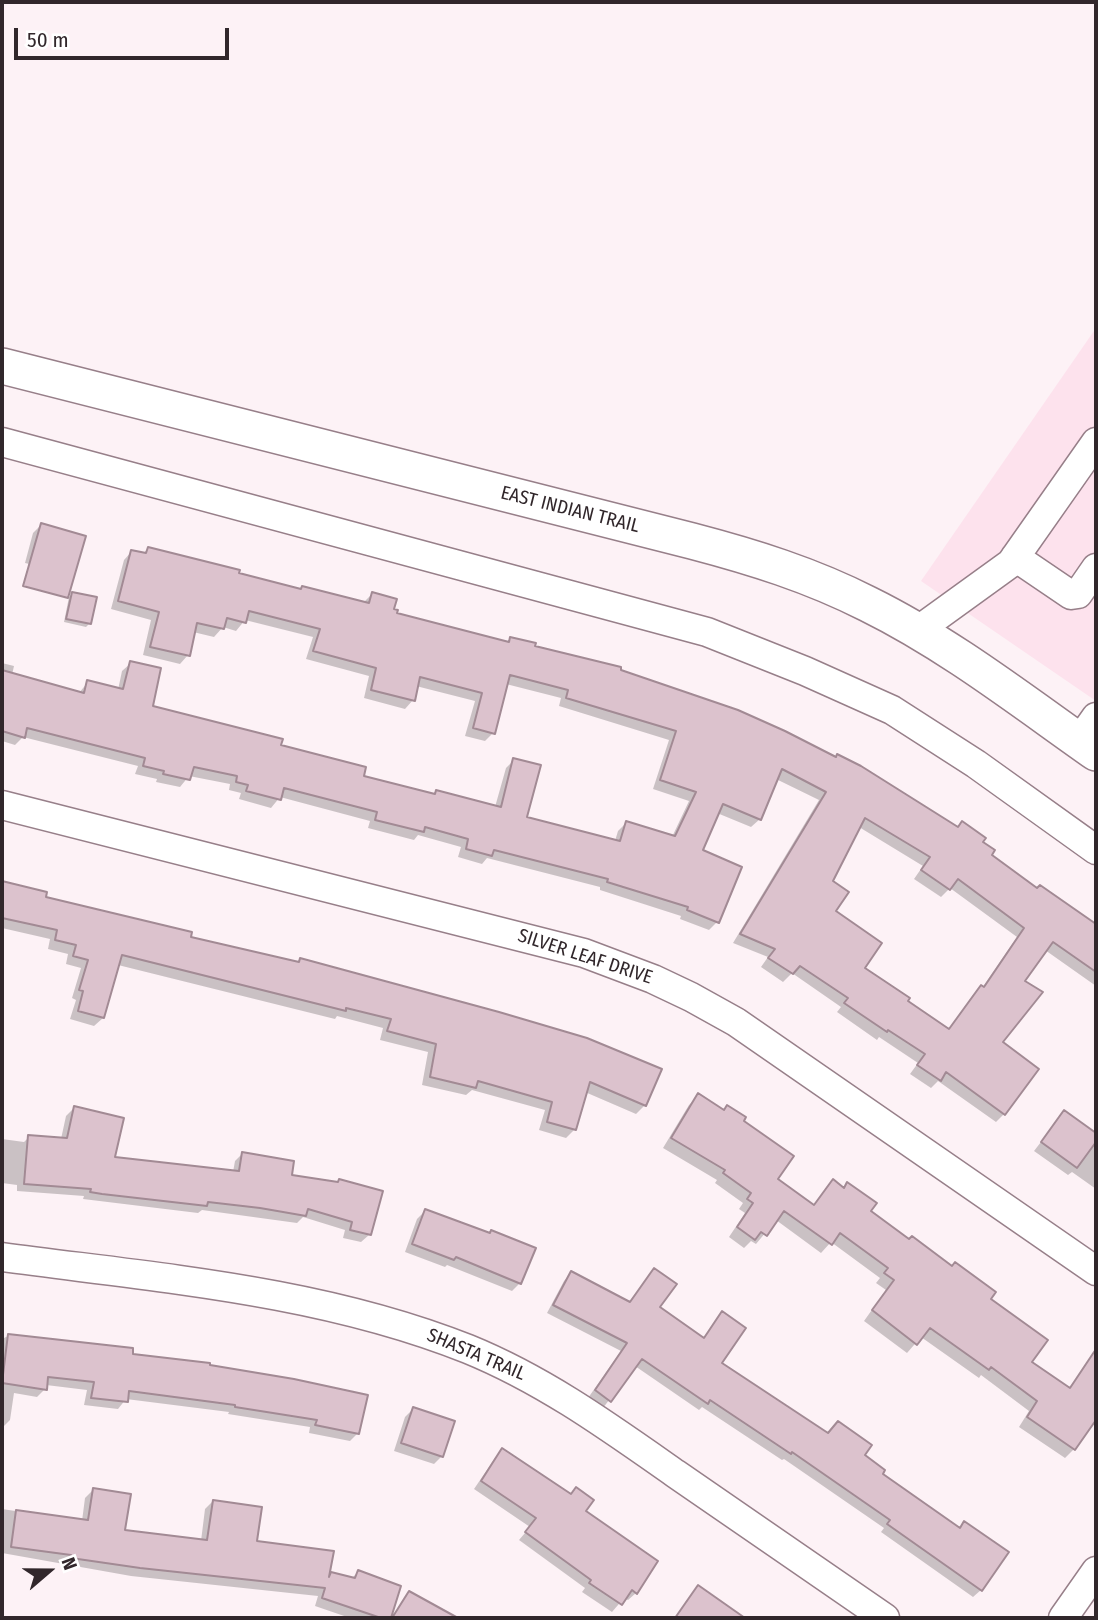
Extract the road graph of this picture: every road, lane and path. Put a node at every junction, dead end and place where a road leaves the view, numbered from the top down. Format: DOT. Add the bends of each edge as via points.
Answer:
graph roads {
  1 [pos="2,366"];
  2 [pos="2,442"];
  3 [pos="1096,442"];
  4 [pos="1015,557"];
  5 [pos="1096,568"];
  6 [pos="917,631"];
  7 [pos="1091,737"];
  8 [pos="2,805"];
  9 [pos="1096,850"];
  10 [pos="2,1257"];
  11 [pos="1096,1270"];
  12 [pos="1096,1571"];
  13 [pos="885,1618"];
  14 [pos="1063,1618"];
  1 -- 6 [label="main road, EAST INDIAN TRAIL" via="763,560 868,603"];
  2 -- 9 [label="street" via="707,632 892,710"];
  3 -- 4 [label="street"];
  4 -- 5 [label="street" via="1071,595 1078,594"];
  4 -- 6 [label="street"];
  6 -- 7 [label="main road, EAST INDIAN TRAIL"];
  8 -- 11 [label="street, SILVER LEAF DRIVE" via="500,930 584,953 653,979 736,1022"];
  10 -- 13 [label="street, SHASTA TRAIL" via="328,1305 469,1350 543,1384"];
  12 -- 14 [label="street"];
}
